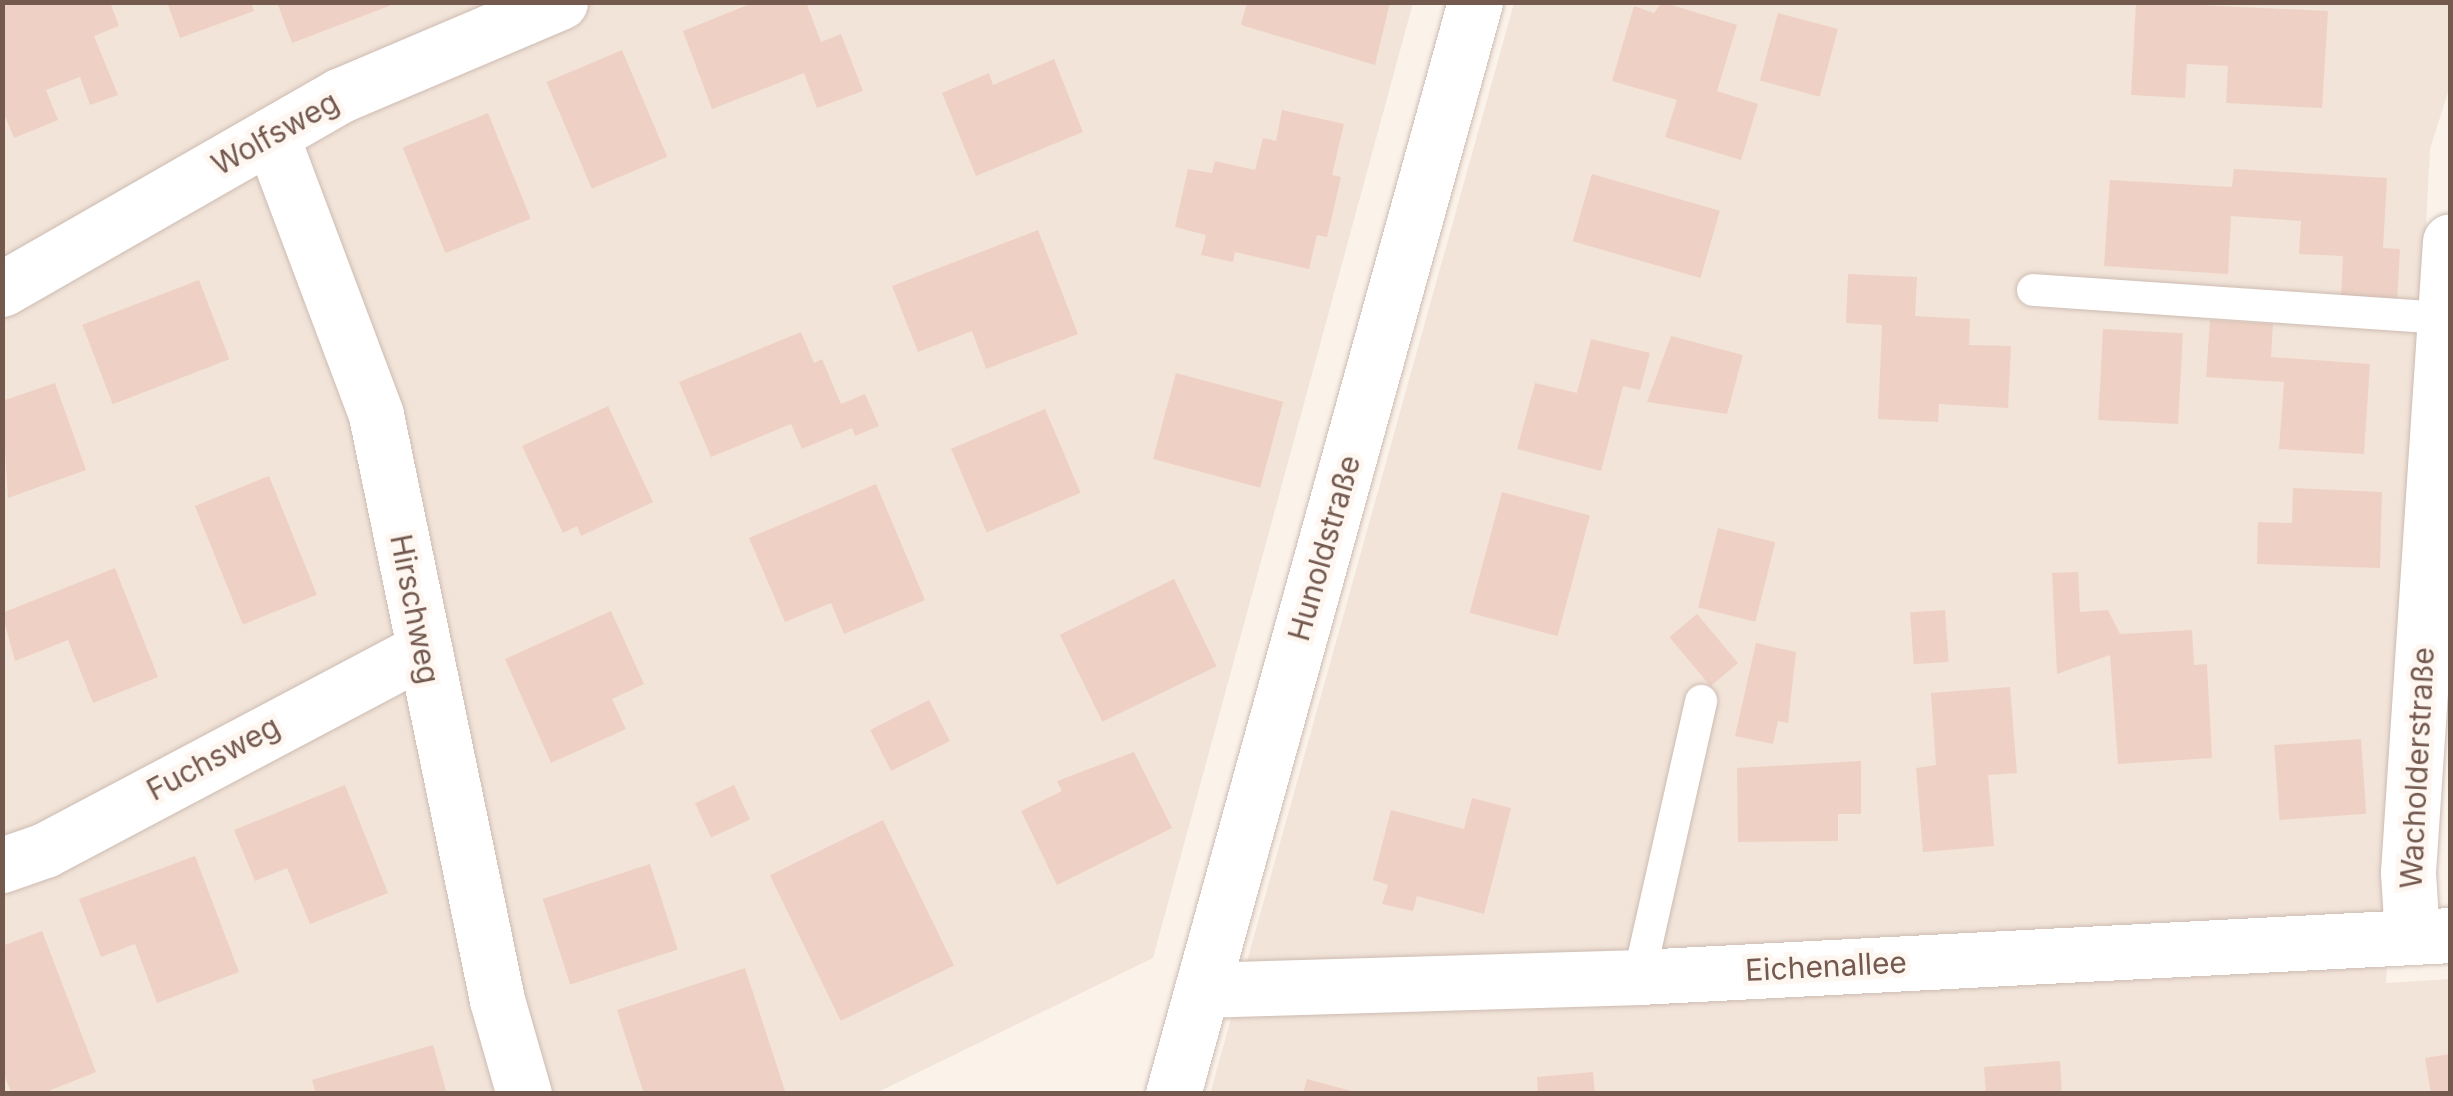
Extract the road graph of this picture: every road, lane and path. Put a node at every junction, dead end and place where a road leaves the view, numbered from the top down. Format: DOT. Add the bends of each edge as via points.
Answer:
graph roads {
  1 [pos="560,2"];
  2 [pos="1476,2"];
  3 [pos="270,135"];
  4 [pos="2450,241"];
  5 [pos="2,288"];
  6 [pos="2033,290"];
  7 [pos="2442,318"];
  8 [pos="423,650"];
  9 [pos="1701,701"];
  10 [pos="2,865"];
  11 [pos="2431,936"];
  12 [pos="1640,976"];
  13 [pos="1202,990"];
  14 [pos="524,1094"];
  15 [pos="1174,1094"];
  1 -- 3 [label="street, Wolfsweg" via="341,94"];
  2 -- 13 [label="street, Hunoldstraße"];
  3 -- 5 [label="street, Wolfsweg"];
  3 -- 8 [label="street, Hirschweg" via="376,415"];
  4 -- 7 [label="street, Wacholderstraße"];
  6 -- 7 [label="lane"];
  7 -- 11 [label="street, Wacholderstraße" via="2408,872"];
  8 -- 10 [label="street, Fuchsweg" via="46,850"];
  8 -- 14 [label="street, Hirschweg" via="497,1000"];
  9 -- 12 [label="lane"];
  11 -- 12 [label="street, Eichenallee"];
  12 -- 13 [label="street, Eichenallee"];
  13 -- 15 [label="street, Hunoldstraße"];
}
